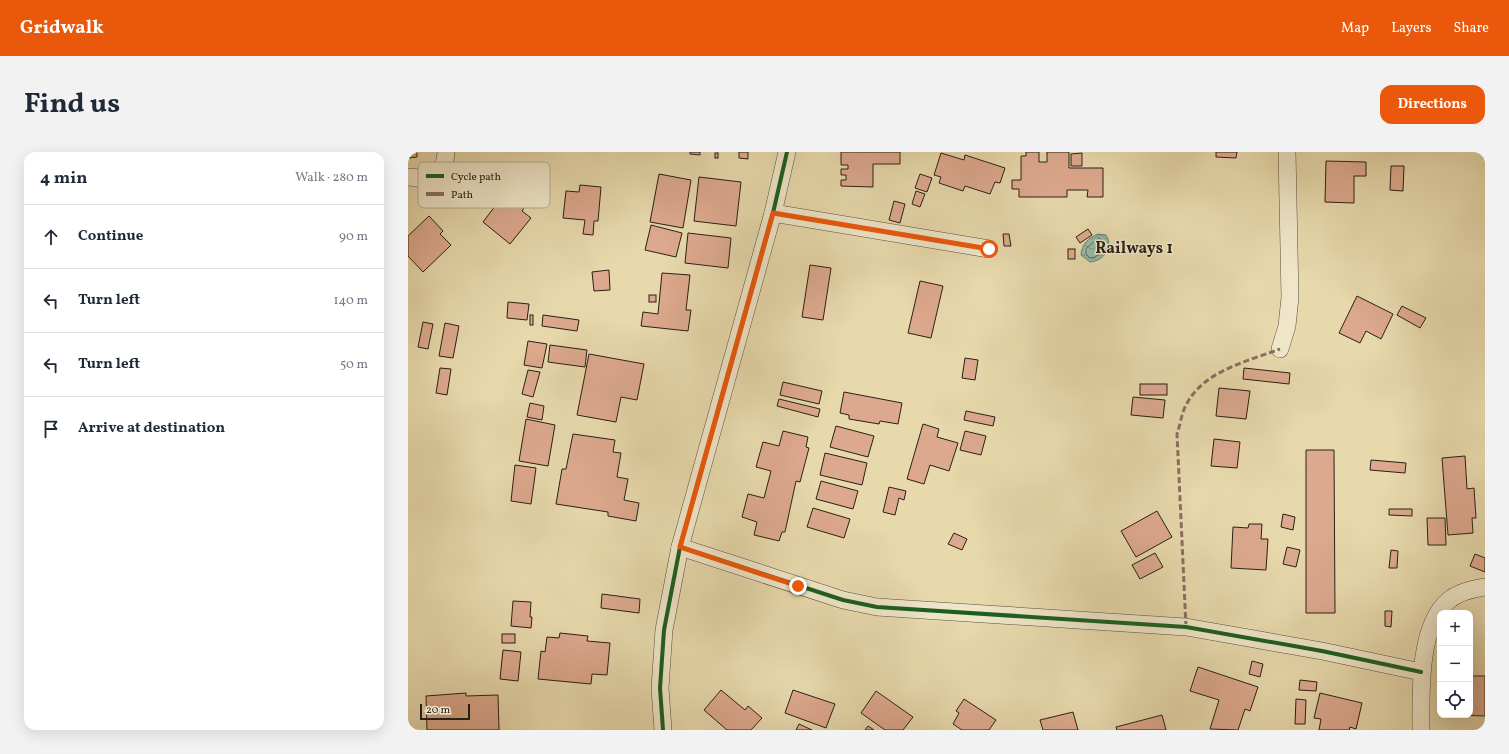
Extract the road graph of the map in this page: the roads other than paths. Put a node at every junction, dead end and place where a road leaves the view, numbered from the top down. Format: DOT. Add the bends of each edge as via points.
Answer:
graph roads {
  1 [pos="446,152"];
  2 [pos="787,152"];
  3 [pos="1287,152"];
  4 [pos="445,162"];
  5 [pos="408,177"];
  6 [pos="418,178"];
  7 [pos="773,213"];
  8 [pos="989,249"];
  9 [pos="1280,349"];
  10 [pos="680,547"];
  11 [pos="1485,587"];
  12 [pos="1421,672"];
  13 [pos="663,730"];
  14 [pos="1421,730"];
  1 -- 4 [label="street"];
  2 -- 7 [label="street"];
  3 -- 9 [label="street" via="1290,298 1287,326"];
  5 -- 6 [label="street"];
  7 -- 8 [label="street"];
  7 -- 10 [label="street"];
  10 -- 12 [label="street" via="817,592 877,607 1186,627 1322,651"];
  10 -- 13 [label="street" via="664,630 660,688"];
  11 -- 12 [label="street" via="1458,594 1436,615"];
  12 -- 14 [label="street"];
}
